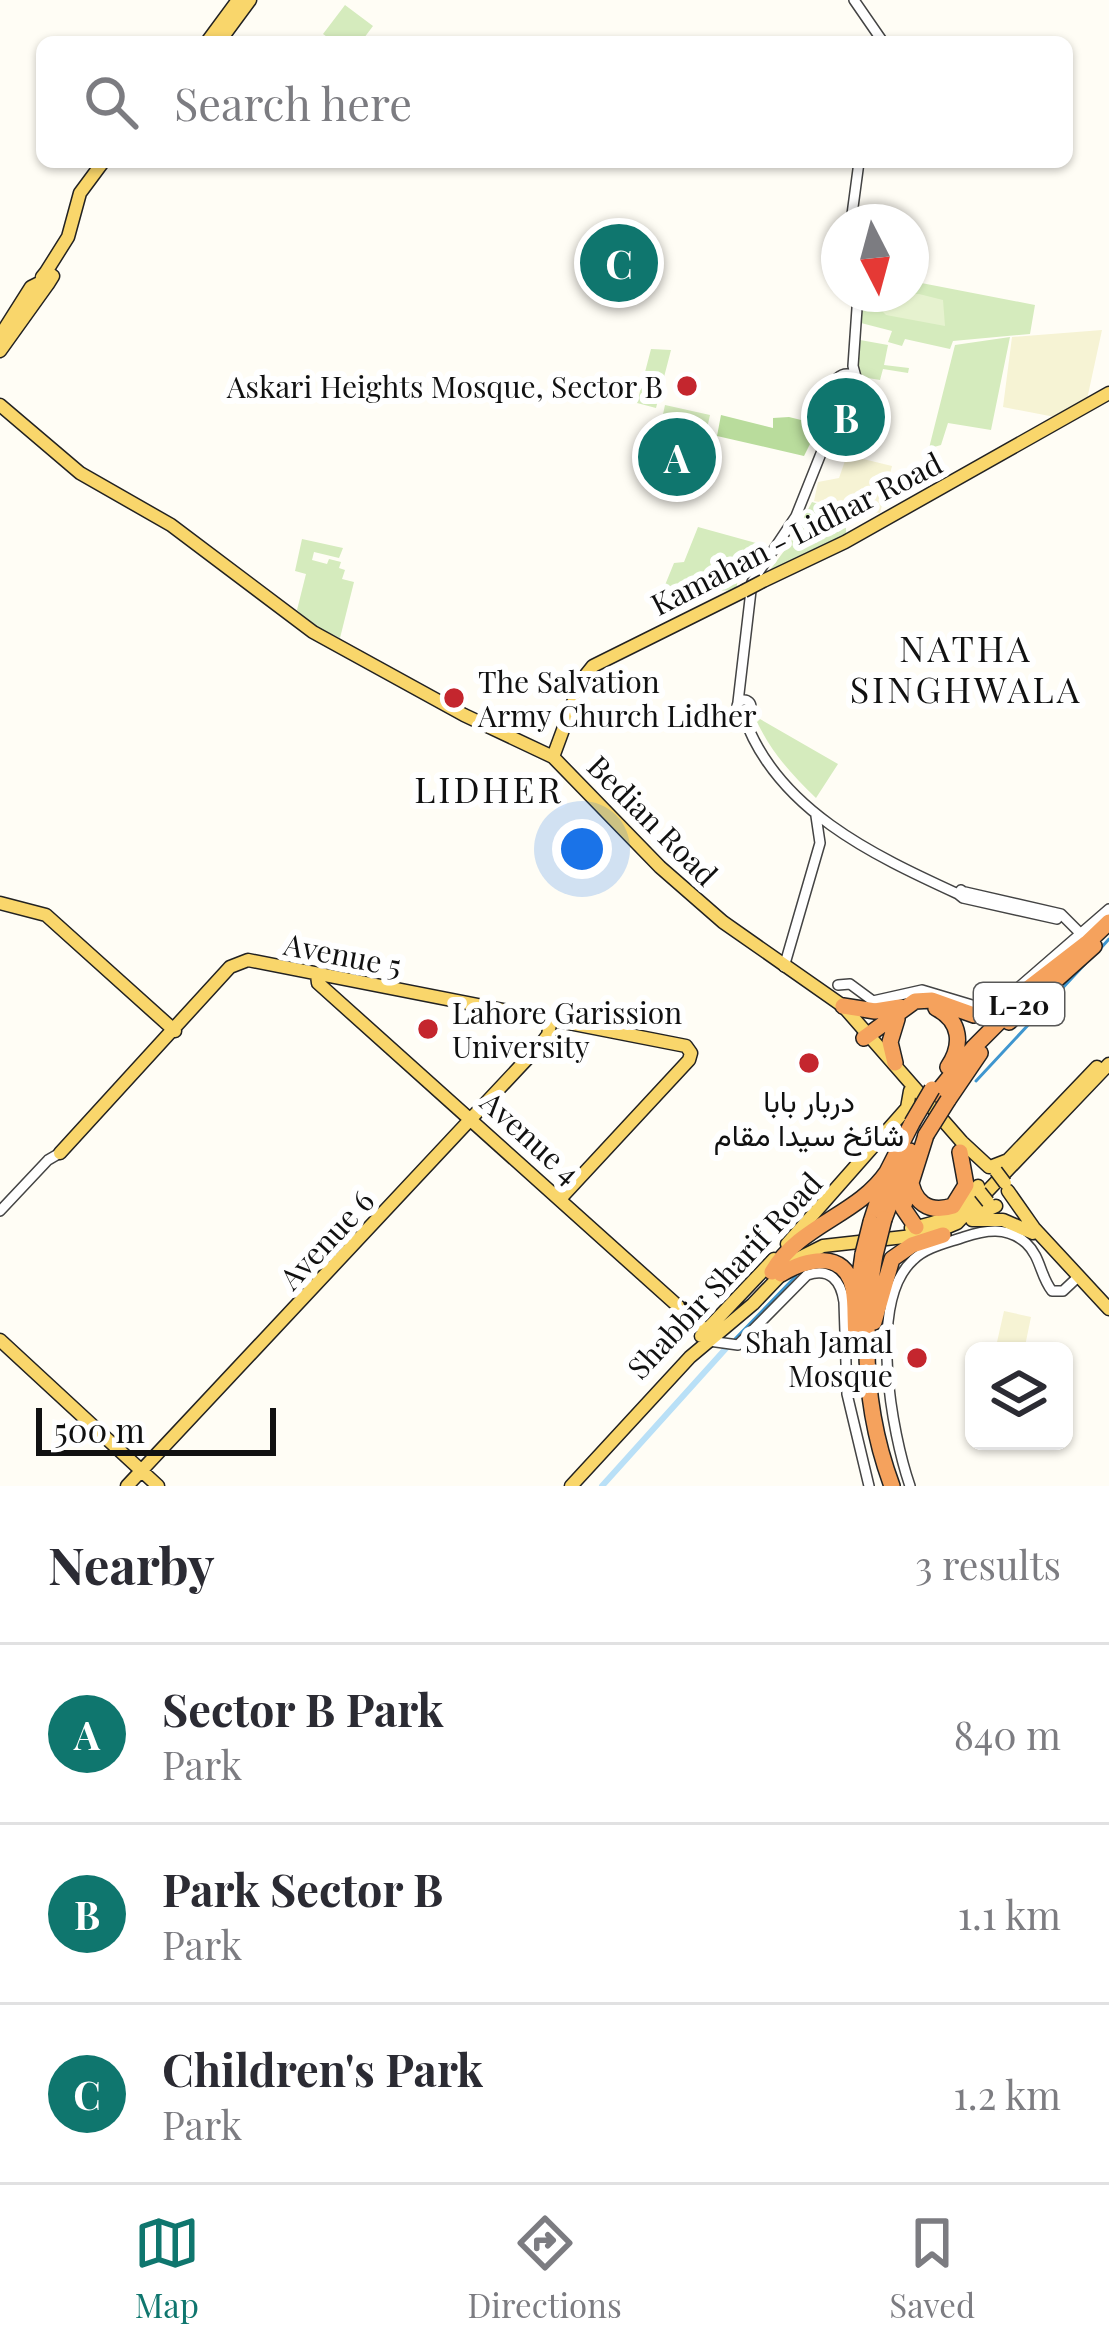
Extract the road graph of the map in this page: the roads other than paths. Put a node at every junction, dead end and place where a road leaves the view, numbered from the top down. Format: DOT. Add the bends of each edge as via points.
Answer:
graph roads {
  1 [pos="238,0"];
  2 [pos="250,0"];
  3 [pos="857,0"];
  4 [pos="211,36"];
  5 [pos="223,36"];
  6 [pos="882,36"];
  7 [pos="103,168"];
  8 [pos="861,168"];
  9 [pos="856,204"];
  10 [pos="46,279"];
  11 [pos="854,312"];
  12 [pos="855,312"];
  13 [pos="0,338"];
  14 [pos="0,353"];
  15 [pos="842,375"];
  16 [pos="856,377"];
  17 [pos="1109,393"];
  18 [pos="845,399"];
  19 [pos="0,405"];
  20 [pos="553,757"];
  21 [pos="820,817"];
  22 [pos="836,826"];
  23 [pos="822,844"];
  24 [pos="0,905"];
  25 [pos="1109,909"];
  26 [pos="1109,927"];
  27 [pos="1083,937"];
  28 [pos="787,968"];
  29 [pos="320,977"];
  30 [pos="832,995"];
  31 [pos="1010,1005"];
  32 [pos="900,1013"];
  33 [pos="553,1022"];
  34 [pos="173,1032"];
  35 [pos="869,1038"];
  36 [pos="1109,1060"];
  37 [pos="895,1064"];
  38 [pos="944,1073"];
  39 [pos="939,1095"];
  40 [pos="915,1096"];
  41 [pos="473,1118"];
  42 [pos="920,1127"];
  43 [pos="60,1153"];
  44 [pos="970,1157"];
  45 [pos="887,1172"];
  46 [pos="1005,1172"];
  47 [pos="910,1177"];
  48 [pos="559,1196"];
  49 [pos="994,1201"];
  50 [pos="0,1211"];
  51 [pos="967,1216"];
  52 [pos="1033,1233"];
  53 [pos="943,1235"];
  54 [pos="870,1238"];
  55 [pos="909,1241"];
  56 [pos="778,1270"];
  57 [pos="1076,1273"];
  58 [pos="1109,1309"];
  59 [pos="848,1311"];
  60 [pos="730,1322"];
  61 [pos="706,1329"];
  62 [pos="0,1340"];
  63 [pos="730,1344"];
  64 [pos="858,1348"];
  65 [pos="0,1349"];
  66 [pos="870,1395"];
  67 [pos="142,1474"];
  68 [pos="566,1486"];
  69 [pos="869,1486"];
  70 [pos="888,1486"];
  71 [pos="910,1486"];
  1 -- 4 [label="main road"];
  2 -- 5 [label="main road"];
  3 -- 6 [label="street"];
  7 -- 10 [label="main road" via="72,245"];
  8 -- 9 [label="street"];
  10 -- 13 [label="main road"];
  10 -- 14 [label="main road"];
  11 -- 15 [label="street"];
  12 -- 16 [label="street"];
  15 -- 16 [label="street"];
  15 -- 18 [label="street" via="834,384"];
  16 -- 18 [label="street" via="860,389"];
  17 -- 20 [label="main road, Kamahan - Lidhar Road, bridge" via="844,542 593,666"];
  18 -- 21 [label="street" via="805,500 748,591 737,710 777,772"];
  19 -- 20 [label="main road, Bedian Road" via="80,473 171,525 313,632"];
  20 -- 28 [label="main road, Bedian Road" via="679,884"];
  21 -- 22 [label="street"];
  21 -- 23 [label="street"];
  22 -- 23 [label="street"];
  22 -- 27 [label="street" via="961,894 1061,914"];
  23 -- 28 [label="street"];
  24 -- 34 [label="main road" via="49,917"];
  25 -- 27 [label="street"];
  26 -- 27 [label="highway, L-20"];
  26 -- 39 [label="highway, L-20"];
  27 -- 30 [label="street" via="993,1005 922,990 873,1001 850,984"];
  27 -- 31 [label="highway"];
  27 -- 39 [label="highway, L-20" via="984,1036"];
  28 -- 30 [label="main road, Bedian Road"];
  29 -- 33 [label="main road, Avenue 5"];
  29 -- 34 [label="main road, Avenue 5" via="236,963"];
  29 -- 41 [label="main road, Avenue 4"];
  30 -- 32 [label="highway"];
  30 -- 35 [label="main road, Bedian Road"];
  31 -- 32 [label="highway" via="981,1015 927,1000"];
  31 -- 38 [label="highway"];
  32 -- 35 [label="highway"];
  32 -- 37 [label="highway" via="890,1042"];
  32 -- 38 [label="highway" via="922,1006 950,1017 958,1046"];
  33 -- 41 [label="main road, Avenue 6" via="550,1042"];
  33 -- 48 [label="main road, Avenue 5" via="683,1045 691,1054"];
  34 -- 43 [label="main road"];
  35 -- 37 [label="main road"];
  35 -- 40 [label="main road"];
  36 -- 46 [label="main road"];
  36 -- 54 [label="main road" via="961,1221 931,1234"];
  37 -- 44 [label="main road"];
  38 -- 39 [label="highway"];
  39 -- 42 [label="highway, L-20, bridge"];
  40 -- 44 [label="main road"];
  40 -- 61 [label="main road, Shabbir Sharif Road"];
  41 -- 48 [label="main road, Avenue 4"];
  41 -- 67 [label="main road, Avenue 6"];
  42 -- 45 [label="highway"];
  42 -- 47 [label="highway"];
  42 -- 54 [label="highway, L-20"];
  43 -- 50 [label="street"];
  44 -- 46 [label="main road"];
  44 -- 46 [label="main road" via="997,1157"];
  44 -- 47 [label="highway" via="966,1189 949,1208 920,1203"];
  44 -- 49 [label="main road"];
  45 -- 54 [label="highway"];
  45 -- 56 [label="highway" via="869,1194 790,1247"];
  46 -- 49 [label="main road"];
  46 -- 49 [label="main road" via="1014,1189"];
  46 -- 49 [label="main road" via="980,1170"];
  47 -- 55 [label="highway" via="903,1210"];
  48 -- 61 [label="main road, Avenue 4"];
  49 -- 51 [label="main road"];
  49 -- 51 [label="main road"];
  49 -- 52 [label="main road"];
  49 -- 57 [label="main road"];
  51 -- 52 [label="main road"];
  51 -- 53 [label="main road"];
  51 -- 55 [label="main road"];
  52 -- 57 [label="main road"];
  53 -- 54 [label="main road"];
  53 -- 55 [label="highway"];
  54 -- 55 [label="main road"];
  54 -- 56 [label="main road" via="813,1250"];
  54 -- 59 [label="highway"];
  54 -- 64 [label="highway, L-20"];
  54 -- 66 [label="highway, L-20"];
  55 -- 66 [label="highway" via="887,1267"];
  56 -- 59 [label="highway" via="808,1260 836,1263 850,1280"];
  56 -- 60 [label="main road"];
  56 -- 61 [label="main road"];
  57 -- 58 [label="main road"];
  57 -- 71 [label="street" via="1063,1291 1052,1291 1040,1260 1005,1232 981,1232 910,1262 888,1314 887,1384"];
  59 -- 63 [label="street" via="838,1282 815,1272"];
  59 -- 64 [label="highway"];
  59 -- 69 [label="street" via="847,1394"];
  60 -- 61 [label="main road"];
  60 -- 63 [label="street"];
  61 -- 63 [label="street"];
  61 -- 68 [label="main road"];
  62 -- 67 [label="main road"];
  64 -- 70 [label="highway, L-20" via="867,1425"];
  65 -- 67 [label="main road"];
  66 -- 70 [label="highway, L-20"];
}
